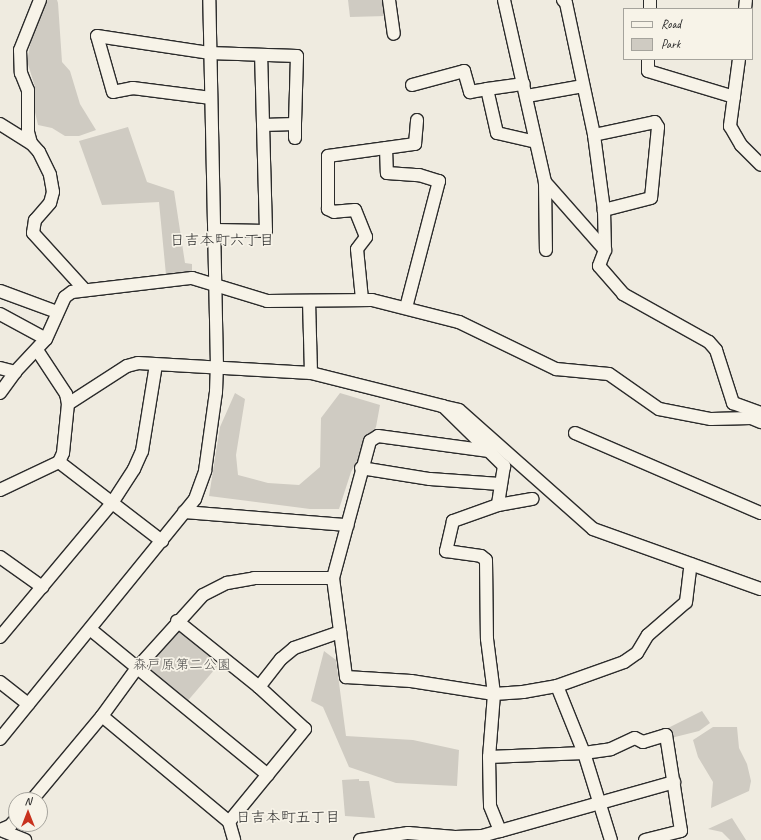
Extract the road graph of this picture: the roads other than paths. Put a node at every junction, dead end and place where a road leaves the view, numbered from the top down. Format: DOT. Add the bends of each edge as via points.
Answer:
graph roads {
  1 [pos="40,0"];
  2 [pos="209,0"];
  3 [pos="389,0"];
  4 [pos="504,0"];
  5 [pos="563,0"];
  6 [pos="394,34"];
  7 [pos="210,53"];
  8 [pos="261,55"];
  9 [pos="648,60"];
  10 [pos="739,60"];
  11 [pos="524,84"];
  12 [pos="412,85"];
  13 [pos="583,86"];
  14 [pos="487,89"];
  15 [pos="527,96"];
  16 [pos="734,97"];
  17 [pos="211,98"];
  18 [pos="417,120"];
  19 [pos="0,124"];
  20 [pos="295,124"];
  21 [pos="263,125"];
  22 [pos="594,135"];
  23 [pos="295,138"];
  24 [pos="534,142"];
  25 [pos="31,143"];
  26 [pos="386,148"];
  27 [pos="761,165"];
  28 [pos="545,182"];
  29 [pos="604,210"];
  30 [pos="215,230"];
  31 [pos="546,250"];
  32 [pos="606,250"];
  33 [pos="216,285"];
  34 [pos="84,289"];
  35 [pos="0,291"];
  36 [pos="362,299"];
  37 [pos="309,301"];
  38 [pos="406,308"];
  39 [pos="57,312"];
  40 [pos="0,314"];
  41 [pos="46,339"];
  42 [pos="37,350"];
  43 [pos="156,364"];
  44 [pos="217,367"];
  45 [pos="0,368"];
  46 [pos="15,372"];
  47 [pos="311,373"];
  48 [pos="0,393"];
  49 [pos="68,404"];
  50 [pos="442,406"];
  51 [pos="761,413"];
  52 [pos="761,422"];
  53 [pos="575,433"];
  54 [pos="489,451"];
  55 [pos="59,462"];
  56 [pos="361,468"];
  57 [pos="500,484"];
  58 [pos="0,490"];
  59 [pos="532,499"];
  60 [pos="112,503"];
  61 [pos="498,505"];
  62 [pos="184,512"];
  63 [pos="761,513"];
  64 [pos="347,525"];
  65 [pos="162,541"];
  66 [pos="0,556"];
  67 [pos="691,564"];
  68 [pos="333,578"];
  69 [pos="42,587"];
  70 [pos="760,587"];
  71 [pos="177,621"];
  72 [pos="90,628"];
  73 [pos="340,632"];
  74 [pos="0,637"];
  75 [pos="137,668"];
  76 [pos="0,682"];
  77 [pos="557,686"];
  78 [pos="259,687"];
  79 [pos="494,694"];
  80 [pos="28,704"];
  81 [pos="102,716"];
  82 [pos="0,739"];
  83 [pos="584,753"];
  84 [pos="489,757"];
  85 [pos="268,775"];
  86 [pos="674,782"];
  87 [pos="39,792"];
  88 [pos="600,802"];
  89 [pos="229,822"];
  90 [pos="1,830"];
  91 [pos="500,831"];
  92 [pos="25,840"];
  93 [pos="234,840"];
  94 [pos="360,840"];
  95 [pos="611,840"];
  96 [pos="645,840"];
  1 -- 25 [label="street" via="20,50 21,73 28,90 26,110"];
  2 -- 7 [label="street"];
  3 -- 6 [label="street"];
  4 -- 11 [label="street"];
  5 -- 13 [label="street" via="566,3"];
  7 -- 8 [label="street"];
  7 -- 17 [label="street"];
  7 -- 17 [label="street" via="97,36 113,92 133,88"];
  8 -- 20 [label="street" via="297,56"];
  8 -- 21 [label="street"];
  9 -- 16 [label="street" via="648,71"];
  10 -- 16 [label="street"];
  11 -- 14 [label="street"];
  11 -- 15 [label="street"];
  12 -- 14 [label="street" via="464,70 470,92"];
  13 -- 15 [label="street"];
  13 -- 22 [label="street"];
  14 -- 24 [label="street" via="497,133"];
  15 -- 24 [label="street"];
  16 -- 27 [label="street" via="730,126 745,150"];
  17 -- 30 [label="street"];
  18 -- 26 [label="street" via="415,144"];
  19 -- 25 [label="street"];
  20 -- 21 [label="street"];
  20 -- 23 [label="street"];
  21 -- 30 [label="street" via="266,231"];
  22 -- 29 [label="street"];
  22 -- 29 [label="street" via="655,122 658,127 651,198"];
  24 -- 28 [label="street"];
  25 -- 34 [label="street" via="39,152 50,175 53,192 50,203 35,220 33,233"];
  26 -- 36 [label="street" via="328,156 328,209 334,212 355,210 366,237 357,249"];
  26 -- 38 [label="street" via="387,173 419,175 439,181"];
  28 -- 31 [label="street"];
  28 -- 32 [label="street"];
  29 -- 32 [label="street"];
  30 -- 33 [label="street"];
  32 -- 51 [label="street" via="599,266 622,294 710,342 716,350 733,403"];
  33 -- 34 [label="street" via="192,278"];
  33 -- 37 [label="street" via="267,301"];
  33 -- 44 [label="street"];
  34 -- 39 [label="street" via="65,297"];
  35 -- 39 [label="street"];
  36 -- 37 [label="street"];
  36 -- 38 [label="street"];
  37 -- 47 [label="street"];
  38 -- 52 [label="street" via="459,322 556,369 609,374 659,409 711,419 751,418"];
  39 -- 41 [label="street"];
  40 -- 41 [label="street"];
  41 -- 42 [label="street"];
  42 -- 46 [label="street"];
  42 -- 49 [label="street" via="66,394"];
  43 -- 44 [label="street"];
  43 -- 49 [label="street" via="138,363 127,366"];
  43 -- 60 [label="street" via="142,451"];
  44 -- 47 [label="street"];
  44 -- 62 [label="street" via="205,472 194,499"];
  45 -- 46 [label="street"];
  46 -- 48 [label="street"];
  47 -- 50 [label="street"];
  49 -- 55 [label="street" via="63,453"];
  50 -- 54 [label="street"];
  50 -- 67 [label="street" via="459,410 593,529"];
  53 -- 63 [label="street"];
  54 -- 56 [label="street" via="378,436 370,441"];
  54 -- 57 [label="street" via="504,466"];
  55 -- 58 [label="street"];
  55 -- 60 [label="street"];
  56 -- 57 [label="street" via="430,479"];
  56 -- 64 [label="street"];
  57 -- 61 [label="street"];
  59 -- 61 [label="street"];
  60 -- 65 [label="street"];
  60 -- 69 [label="street"];
  61 -- 79 [label="street" via="453,521 446,551 481,556 486,560 487,639"];
  62 -- 64 [label="street"];
  62 -- 65 [label="street"];
  64 -- 68 [label="street"];
  65 -- 72 [label="street"];
  66 -- 69 [label="street"];
  67 -- 70 [label="street"];
  67 -- 77 [label="street" via="686,602 648,635 637,653 624,662"];
  68 -- 71 [label="street" via="254,578 227,583 203,595"];
  68 -- 73 [label="street"];
  69 -- 74 [label="street"];
  71 -- 75 [label="street"];
  71 -- 78 [label="street"];
  72 -- 75 [label="street"];
  72 -- 80 [label="street"];
  73 -- 78 [label="street" via="294,648 281,659"];
  73 -- 79 [label="street" via="346,677 411,681"];
  75 -- 81 [label="street"];
  75 -- 85 [label="street"];
  76 -- 80 [label="street"];
  77 -- 79 [label="street"];
  77 -- 83 [label="street"];
  78 -- 85 [label="street" via="305,729"];
  79 -- 84 [label="street"];
  80 -- 82 [label="street"];
  81 -- 87 [label="street"];
  81 -- 89 [label="street"];
  83 -- 84 [label="street"];
  83 -- 86 [label="street" via="611,748 635,738 643,742 666,734"];
  83 -- 88 [label="street"];
  84 -- 91 [label="street" via="490,806"];
  85 -- 89 [label="street"];
  86 -- 88 [label="street"];
  86 -- 96 [label="street" via="681,831"];
  88 -- 91 [label="street"];
  88 -- 95 [label="street"];
  89 -- 93 [label="street"];
  90 -- 92 [label="street"];
  91 -- 94 [label="street" via="482,836 455,837 408,833"];
}
